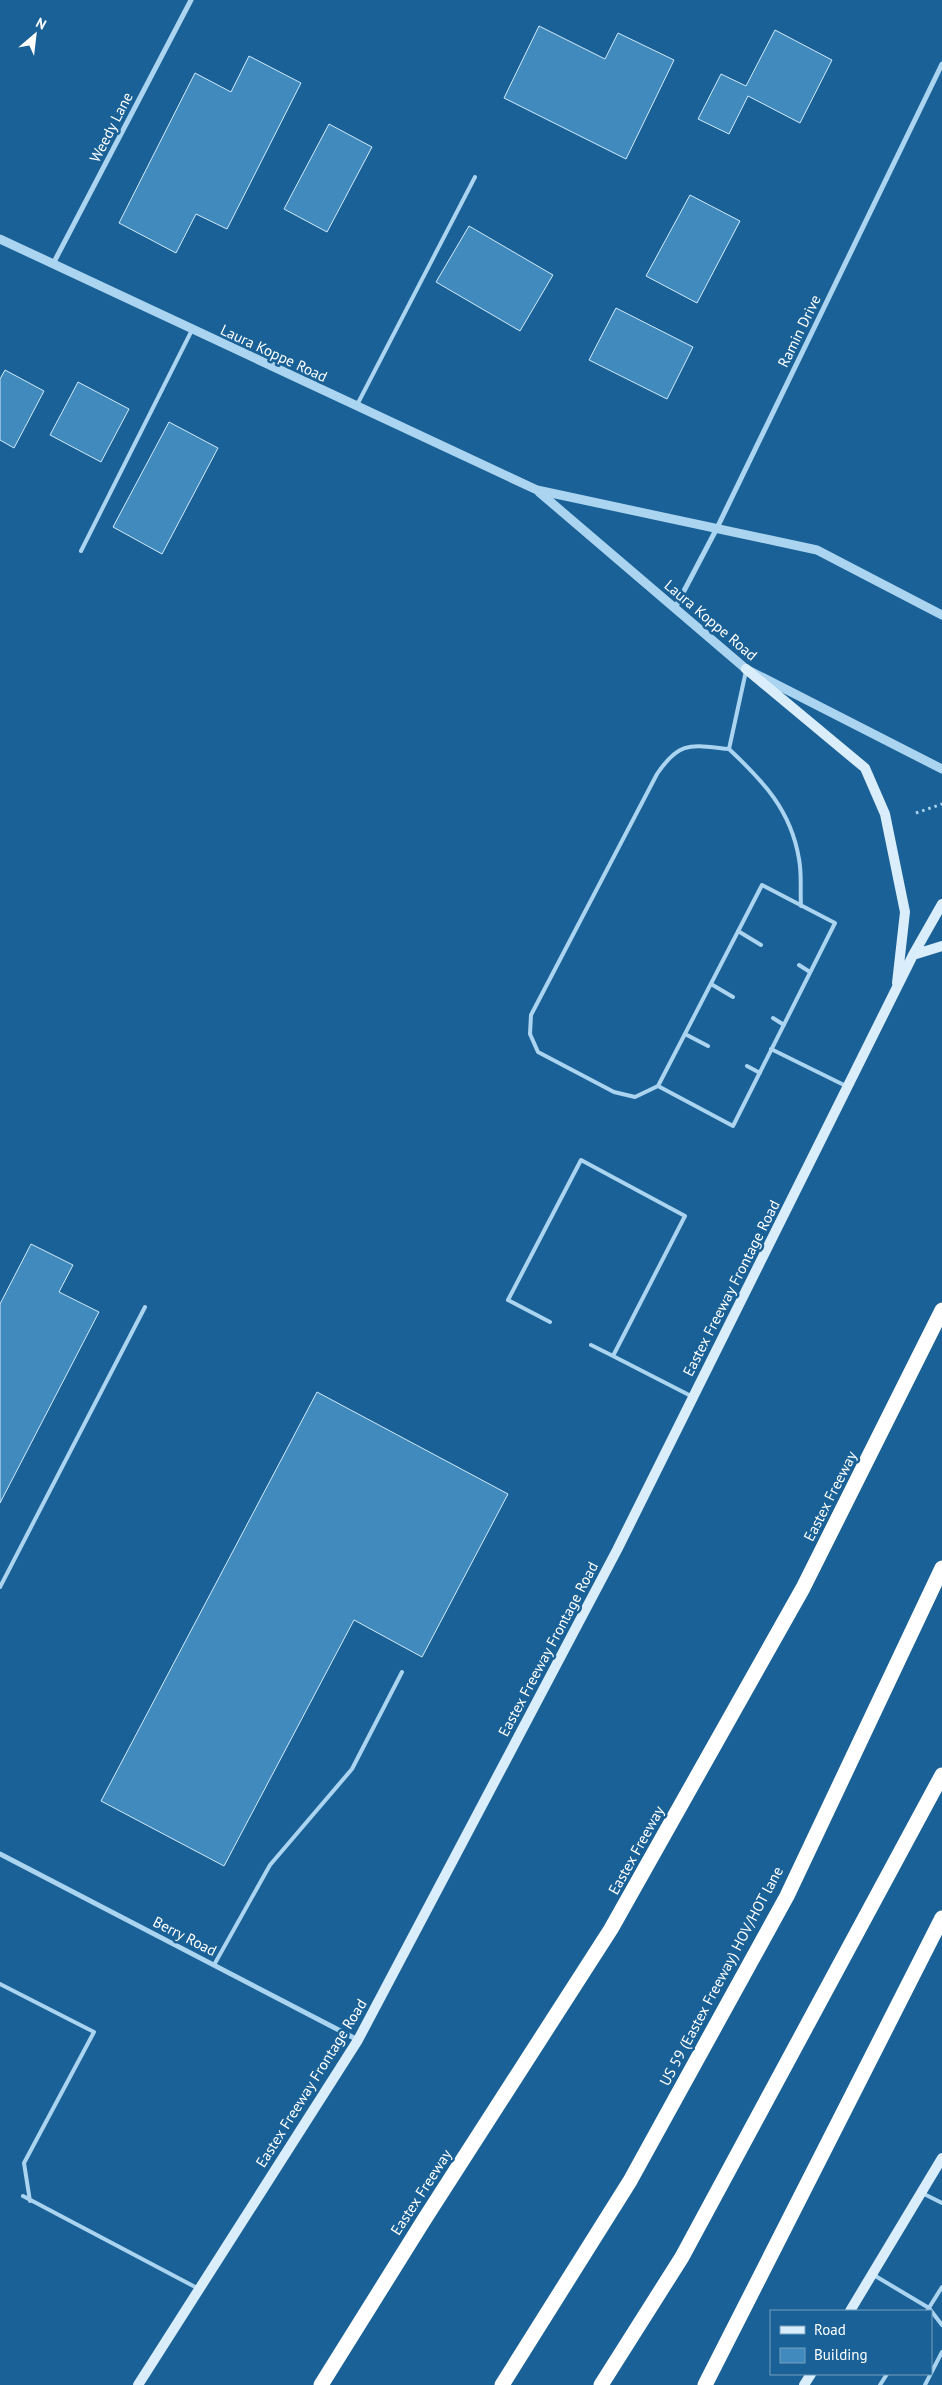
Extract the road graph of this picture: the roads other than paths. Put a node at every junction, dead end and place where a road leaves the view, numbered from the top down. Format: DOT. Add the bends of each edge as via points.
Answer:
graph roads {
  1 [pos="191,0"];
  2 [pos="942,64"];
  3 [pos="476,177"];
  4 [pos="0,239"];
  5 [pos="53,264"];
  6 [pos="192,330"];
  7 [pos="356,407"];
  8 [pos="537,490"];
  9 [pos="717,528"];
  10 [pos="81,550"];
  11 [pos="675,608"];
  12 [pos="942,615"];
  13 [pos="746,669"];
  14 [pos="729,750"];
  15 [pos="942,769"];
  16 [pos="942,904"];
  17 [pos="801,906"];
  18 [pos="738,931"];
  19 [pos="761,945"];
  20 [pos="942,946"];
  21 [pos="913,955"];
  22 [pos="799,965"];
  23 [pos="810,972"];
  24 [pos="711,984"];
  25 [pos="896,991"];
  26 [pos="733,997"];
  27 [pos="773,1018"];
  28 [pos="784,1025"];
  29 [pos="685,1034"];
  30 [pos="708,1046"];
  31 [pos="771,1049"];
  32 [pos="747,1066"];
  33 [pos="760,1073"];
  34 [pos="658,1086"];
  35 [pos="848,1087"];
  36 [pos="145,1307"];
  37 [pos="942,1310"];
  38 [pos="550,1322"];
  39 [pos="591,1345"];
  40 [pos="613,1356"];
  41 [pos="693,1397"];
  42 [pos="942,1568"];
  43 [pos="0,1587"];
  44 [pos="402,1672"];
  45 [pos="942,1775"];
  46 [pos="0,1854"];
  47 [pos="942,1918"];
  48 [pos="214,1965"];
  49 [pos="0,1984"];
  50 [pos="358,2040"];
  51 [pos="942,2158"];
  52 [pos="922,2193"];
  53 [pos="22,2196"];
  54 [pos="30,2201"];
  55 [pos="942,2203"];
  56 [pos="872,2274"];
  57 [pos="942,2287"];
  58 [pos="199,2289"];
  59 [pos="851,2310"];
  60 [pos="928,2310"];
  61 [pos="932,2315"];
  62 [pos="942,2326"];
  63 [pos="942,2352"];
  64 [pos="932,2371"];
  65 [pos="138,2385"];
  66 [pos="321,2385"];
  67 [pos="502,2385"];
  68 [pos="601,2385"];
  69 [pos="705,2385"];
  1 -- 5 [label="street, Weedy Lane"];
  2 -- 9 [label="street, Ramin Drive"];
  3 -- 7 [label="lane"];
  4 -- 5 [label="street, Laura Koppe Road"];
  5 -- 6 [label="street, Laura Koppe Road"];
  6 -- 7 [label="street, Laura Koppe Road"];
  6 -- 10 [label="lane"];
  7 -- 8 [label="street, Laura Koppe Road"];
  8 -- 9 [label="street, Laura Koppe Road"];
  8 -- 11 [label="street, Laura Koppe Road"];
  9 -- 11 [label="street, Ramin Drive"];
  9 -- 12 [label="street, Laura Koppe Road" via="818,550"];
  11 -- 13 [label="street, Laura Koppe Road"];
  13 -- 14 [label="lane"];
  13 -- 15 [label="street, Laura Koppe Road"];
  13 -- 25 [label="main road" via="865,768 886,814 906,912"];
  14 -- 17 [label="lane" via="762,780 785,814 799,859"];
  14 -- 34 [label="lane" via="690,745 669,756 531,1014 530,1034 538,1052 614,1092 635,1096"];
  16 -- 21 [label="main road, Eastex Freeway Frontage Road"];
  17 -- 18 [label="lane" via="762,885"];
  17 -- 23 [label="lane" via="835,923"];
  18 -- 19 [label="lane"];
  18 -- 24 [label="lane"];
  20 -- 21 [label="main road"];
  21 -- 25 [label="main road, Eastex Freeway Frontage Road"];
  22 -- 23 [label="lane"];
  23 -- 28 [label="lane"];
  24 -- 26 [label="lane"];
  24 -- 29 [label="lane"];
  25 -- 35 [label="main road, Eastex Freeway Frontage Road"];
  27 -- 28 [label="lane"];
  28 -- 31 [label="lane"];
  29 -- 30 [label="lane"];
  29 -- 34 [label="lane"];
  31 -- 33 [label="lane"];
  31 -- 35 [label="lane"];
  32 -- 33 [label="lane"];
  33 -- 34 [label="lane" via="733,1126"];
  35 -- 41 [label="main road, Eastex Freeway Frontage Road"];
  36 -- 43 [label="lane"];
  37 -- 66 [label="highway, Eastex Freeway" via="804,1588 611,1930"];
  38 -- 40 [label="lane" via="508,1300 581,1160 685,1216"];
  39 -- 40 [label="lane"];
  40 -- 41 [label="lane"];
  41 -- 50 [label="main road, Eastex Freeway Frontage Road" via="617,1550"];
  42 -- 67 [label="highway, US 59 (Eastex Freeway) HOV/HOT lane" via="787,1896 630,2181"];
  44 -- 48 [label="lane" via="352,1768 270,1865"];
  45 -- 68 [label="highway" via="682,2257"];
  46 -- 48 [label="street, Berry Road"];
  47 -- 69 [label="highway"];
  48 -- 50 [label="street, Berry Road"];
  49 -- 54 [label="lane" via="94,2032 24,2163"];
  50 -- 58 [label="main road, Eastex Freeway Frontage Road"];
  51 -- 52 [label="main road"];
  52 -- 55 [label="lane"];
  52 -- 56 [label="main road"];
  53 -- 54 [label="lane"];
  54 -- 58 [label="lane"];
  56 -- 59 [label="main road"];
  56 -- 60 [label="lane"];
  57 -- 60 [label="lane"];
  58 -- 65 [label="main road, Eastex Freeway Frontage Road"];
  61 -- 62 [label="lane"];
  63 -- 64 [label="lane"];
}
